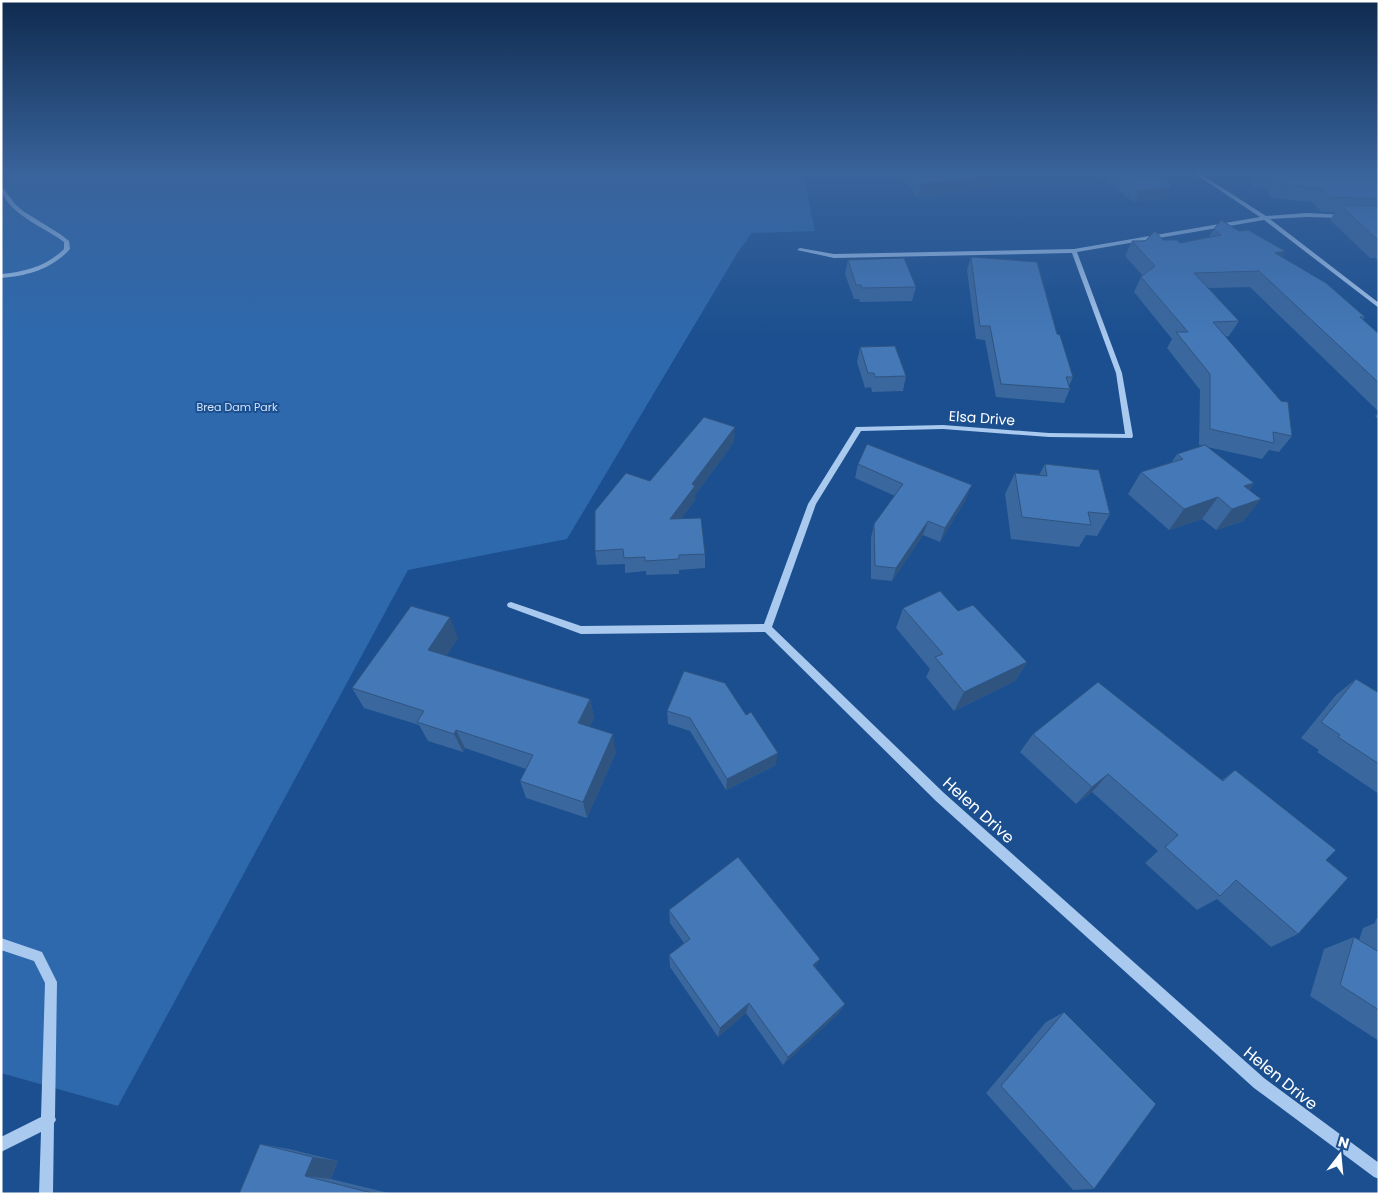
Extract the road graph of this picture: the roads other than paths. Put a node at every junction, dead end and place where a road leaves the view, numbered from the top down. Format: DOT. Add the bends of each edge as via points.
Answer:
graph roads {
  1 [pos="43,227"];
  2 [pos="1212,227"];
  3 [pos="1275,227"];
  4 [pos="800,250"];
  5 [pos="1074,250"];
  6 [pos="1,276"];
  7 [pos="1379,306"];
  8 [pos="511,605"];
  9 [pos="767,628"];
  10 [pos="1,944"];
  11 [pos="49,1120"];
  12 [pos="1,1145"];
  13 [pos="1379,1172"];
  14 [pos="46,1194"];
  1 -- 6 [label="street" via="67,242 67,250 29,271"];
  2 -- 5 [label="street"];
  3 -- 7 [label="street"];
  4 -- 5 [label="street" via="834,256"];
  5 -- 9 [label="street, Elsa Drive" via="1119,373 1129,436 1049,435 943,427 859,429 812,504"];
  8 -- 9 [label="street" via="581,630"];
  9 -- 13 [label="street, Helen Drive" via="940,797 1259,1083"];
  10 -- 11 [label="street" via="38,956 51,982"];
  11 -- 12 [label="street"];
  11 -- 14 [label="street"];
}
